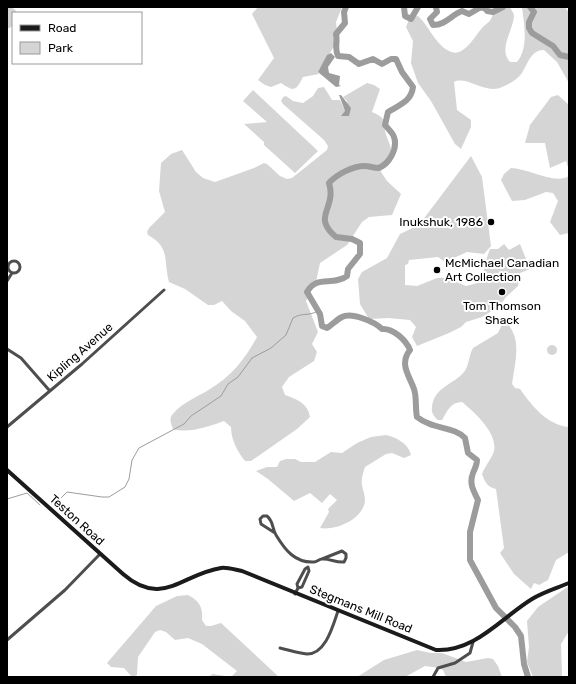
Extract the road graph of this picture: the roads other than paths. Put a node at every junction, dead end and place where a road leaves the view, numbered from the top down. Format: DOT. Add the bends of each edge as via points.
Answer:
graph roads {
  1 [pos="12,273"];
  2 [pos="7,282"];
  3 [pos="164,290"];
  4 [pos="7,349"];
  5 [pos="49,390"];
  6 [pos="7,427"];
  7 [pos="7,470"];
  8 [pos="274,533"];
  9 [pos="100,554"];
  10 [pos="322,559"];
  11 [pos="309,562"];
  12 [pos="135,583"];
  13 [pos="569,583"];
  14 [pos="295,594"];
  15 [pos="338,611"];
  16 [pos="7,640"];
  17 [pos="473,642"];
  18 [pos="280,648"];
  19 [pos="433,677"];
  1 -- 1 [label="street" via="20,269 16,261 9,264"];
  1 -- 2 [label="street"];
  3 -- 5 [label="street, Kipling Avenue" via="82,364"];
  4 -- 5 [label="street" via="21,358"];
  5 -- 6 [label="street, Kipling Avenue"];
  7 -- 9 [label="street, Teston Road"];
  8 -- 8 [label="street" via="261,524 260,519 263,516 271,519"];
  8 -- 11 [label="street" via="290,555"];
  9 -- 12 [label="street, Teston Road"];
  9 -- 16 [label="street" via="65,590"];
  10 -- 10 [label="street" via="344,562 346,554 342,551"];
  10 -- 11 [label="street"];
  11 -- 14 [label="street" via="309,572 302,587 298,588"];
  12 -- 14 [label="street, Stegmans Mill Road" via="149,588 168,588 222,567 242,571"];
  13 -- 17 [label="street, Stegmans Mill Road" via="536,597"];
  14 -- 15 [label="street, Stegmans Mill Road"];
  15 -- 17 [label="street, Stegmans Mill Road" via="436,650 452,650"];
  15 -- 18 [label="street" via="326,641 314,653"];
  17 -- 19 [label="street" via="470,652 455,663 438,668"];
}
